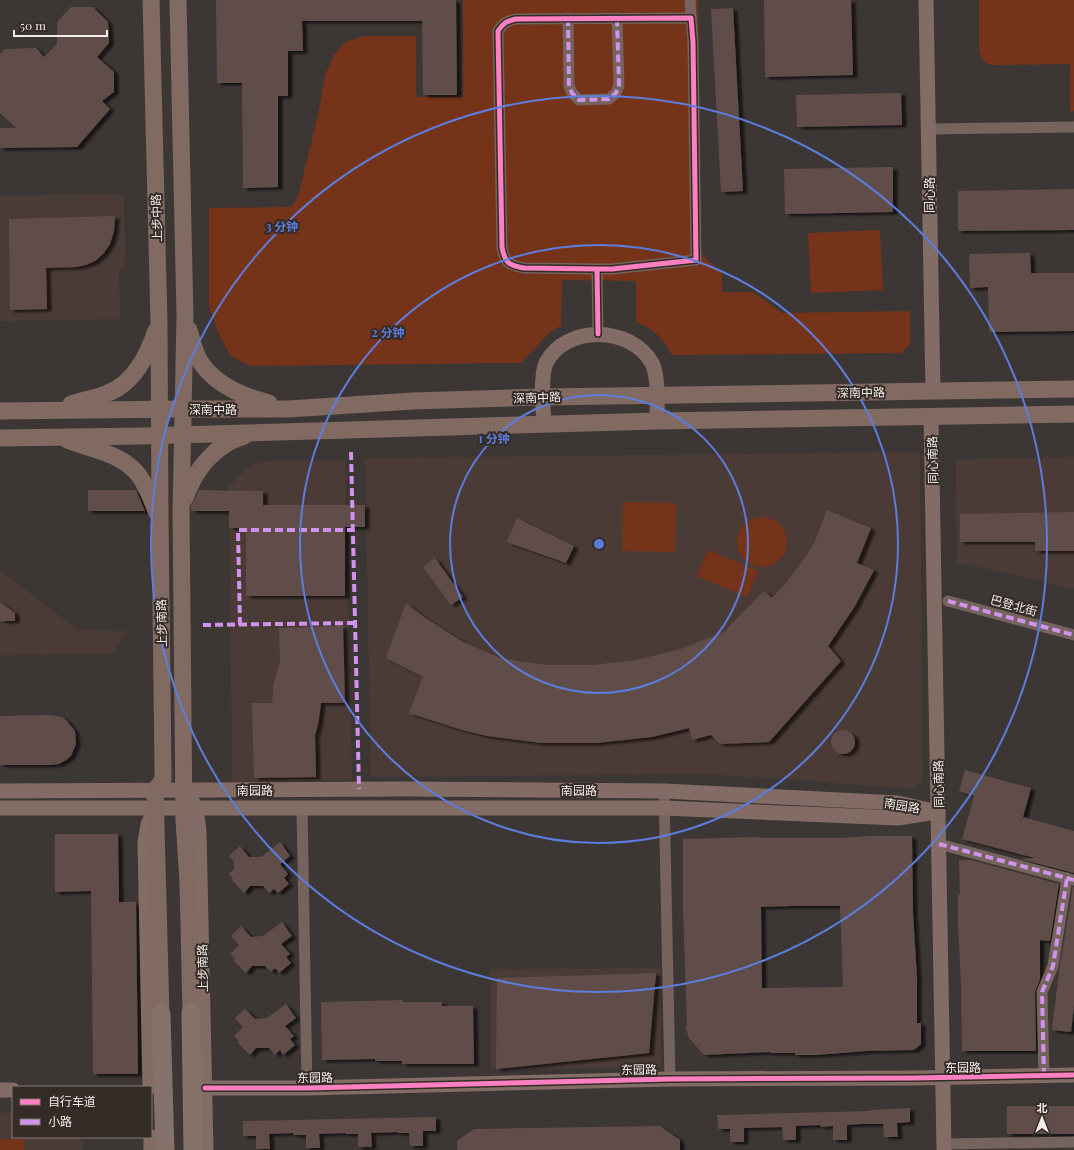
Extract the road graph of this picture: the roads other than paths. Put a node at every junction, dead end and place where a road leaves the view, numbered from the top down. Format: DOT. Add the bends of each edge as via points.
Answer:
graph roads {
  1 [pos="151,0"];
  2 [pos="178,0"];
  3 [pos="690,0"];
  4 [pos="926,0"];
  5 [pos="568,18"];
  6 [pos="617,18"];
  7 [pos="691,18"];
  8 [pos="1074,127"];
  9 [pos="929,129"];
  10 [pos="597,269"];
  11 [pos="185,317"];
  12 [pos="159,323"];
  13 [pos="598,334"];
  14 [pos="1074,389"];
  15 [pos="933,391"];
  16 [pos="656,395"];
  17 [pos="543,397"];
  18 [pos="159,409"];
  19 [pos="183,409"];
  20 [pos="288,409"];
  21 [pos="46,410"];
  22 [pos="0,411"];
  23 [pos="1074,414"];
  24 [pos="931,417"];
  25 [pos="657,421"];
  26 [pos="544,424"];
  27 [pos="261,432"];
  28 [pos="182,434"];
  29 [pos="160,435"];
  30 [pos="57,436"];
  31 [pos="0,438"];
  32 [pos="181,512"];
  33 [pos="160,518"];
  34 [pos="948,601"];
  35 [pos="1074,635"];
  36 [pos="155,790"];
  37 [pos="184,790"];
  38 [pos="0,791"];
  39 [pos="664,791"];
  40 [pos="0,808"];
  41 [pos="156,808"];
  42 [pos="190,808"];
  43 [pos="302,808"];
  44 [pos="664,808"];
  45 [pos="938,812"];
  46 [pos="939,844"];
  47 [pos="1071,879"];
  48 [pos="190,1013"];
  49 [pos="161,1014"];
  50 [pos="1074,1075"];
  51 [pos="1044,1076"];
  52 [pos="670,1078"];
  53 [pos="943,1078"];
  54 [pos="150,1086"];
  55 [pos="205,1088"];
  56 [pos="307,1088"];
  57 [pos="0,1090"];
  58 [pos="12,1090"];
  59 [pos="151,1138"];
  60 [pos="1074,1142"];
  61 [pos="944,1147"];
  62 [pos="151,1150"];
  63 [pos="165,1150"];
  64 [pos="193,1150"];
  65 [pos="206,1150"];
  1 -- 12 [label="main road, 上步中路"];
  2 -- 11 [label="main road"];
  3 -- 7 [label="street"];
  4 -- 9 [label="street, 同心路"];
  5 -- 6 [label="street"];
  5 -- 6 [label="street" via="569,86 579,100 609,99 616,94"];
  5 -- 10 [label="street" via="508,20 498,31 502,247 504,257 514,266"];
  6 -- 7 [label="street"];
  7 -- 10 [label="street" via="696,260"];
  8 -- 9 [label="street"];
  9 -- 15 [label="street, 同心路"];
  10 -- 13 [label="street"];
  11 -- 19 [label="main road"];
  11 -- 20 [label="main road" via="200,361 210,374 221,383 250,398"];
  12 -- 18 [label="main road, 上步中路"];
  12 -- 21 [label="main road" via="145,357 122,385 109,393"];
  13 -- 16 [label="street" via="626,340 645,354 654,370"];
  13 -- 17 [label="street" via="570,341 553,354 544,369"];
  14 -- 15 [label="main road, 深南中路"];
  15 -- 16 [label="main road, 深南中路"];
  16 -- 17 [label="main road, 深南中路"];
  16 -- 25 [label="street"];
  17 -- 20 [label="main road, 深南中路" via="413,401"];
  17 -- 26 [label="street"];
  18 -- 19 [label="main road, 深南中路"];
  18 -- 21 [label="main road, 深南中路"];
  18 -- 29 [label="main road, 上步中路"];
  19 -- 20 [label="main road, 深南中路"];
  19 -- 28 [label="main road"];
  21 -- 22 [label="main road, 深南中路"];
  23 -- 24 [label="main road, 深南中路"];
  24 -- 25 [label="main road, 深南中路"];
  24 -- 45 [label="street, 同心南路"];
  25 -- 26 [label="main road, 深南中路"];
  26 -- 27 [label="main road, 深南中路"];
  27 -- 28 [label="main road, 深南中路"];
  27 -- 32 [label="main road" via="232,440 213,453 193,479"];
  28 -- 29 [label="main road, 深南中路"];
  28 -- 32 [label="main road, 上步南路"];
  29 -- 30 [label="main road, 深南中路"];
  29 -- 33 [label="main road, 上步南路"];
  30 -- 31 [label="main road, 深南中路"];
  30 -- 33 [label="main road" via="111,455 130,466 139,476"];
  32 -- 37 [label="main road, 上步南路"];
  33 -- 36 [label="main road, 上步南路" via="163,780"];
  34 -- 35 [label="street, 巴登北街"];
  36 -- 37 [label="street, 南园路"];
  36 -- 38 [label="street, 南园路"];
  36 -- 41 [label="main road, 上步南路"];
  37 -- 39 [label="street, 南园路"];
  37 -- 42 [label="main road, 上步南路"];
  39 -- 44 [label="street"];
  39 -- 45 [label="street, 南园路" via="898,803"];
  40 -- 41 [label="street, 南园路"];
  41 -- 42 [label="street, 南园路"];
  41 -- 49 [label="main road, 上步南路"];
  41 -- 54 [label="street, 上步南路" via="148,824 145,842"];
  42 -- 43 [label="street, 南园路"];
  42 -- 48 [label="main road, 上步南路"];
  42 -- 55 [label="street, 上步南路" via="199,831"];
  43 -- 44 [label="street, 南园路"];
  43 -- 56 [label="street"];
  44 -- 45 [label="street, 南园路" via="898,818"];
  44 -- 52 [label="street"];
  45 -- 46 [label="street, 同心南路"];
  46 -- 47 [label="street"];
  46 -- 53 [label="street, 同心南路"];
  47 -- 51 [label="street" via="1054,966 1042,992"];
  48 -- 64 [label="highway"];
  49 -- 63 [label="highway"];
  50 -- 51 [label="street, 东园路"];
  51 -- 53 [label="street, 东园路"];
  52 -- 53 [label="street, 东园路"];
  52 -- 56 [label="street, 东园路"];
  53 -- 61 [label="street, 同心南路"];
  55 -- 56 [label="street, 东园路"];
  55 -- 65 [label="street, 上步南路"];
  57 -- 58 [label="street"];
  59 -- 62 [label="street"];
  60 -- 61 [label="street"];
}
